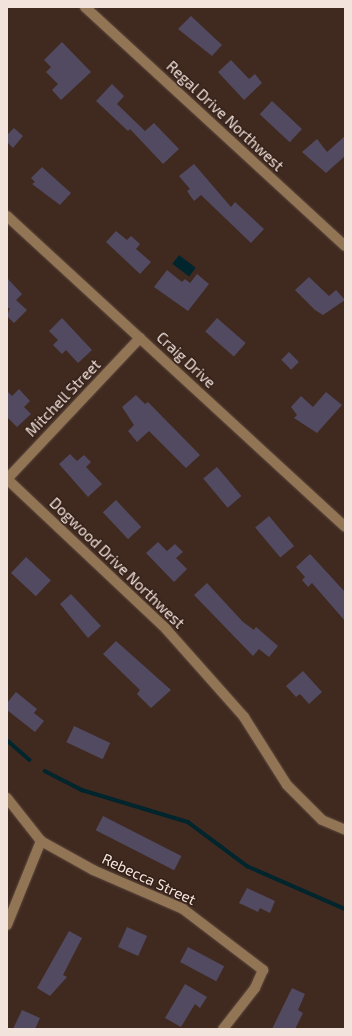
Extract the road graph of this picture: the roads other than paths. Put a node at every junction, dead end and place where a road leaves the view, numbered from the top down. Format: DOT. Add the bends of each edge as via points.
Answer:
graph roads {
  1 [pos="84,7"];
  2 [pos="7,216"];
  3 [pos="345,246"];
  4 [pos="140,338"];
  5 [pos="7,479"];
  6 [pos="345,527"];
  7 [pos="7,798"];
  8 [pos="345,830"];
  9 [pos="41,841"];
  10 [pos="7,925"];
  11 [pos="223,1029"];
  1 -- 3 [label="street, Regal Drive Northwest"];
  2 -- 4 [label="street, Craig Drive"];
  4 -- 5 [label="street, Mitchell Street"];
  4 -- 6 [label="street, Craig Drive"];
  5 -- 8 [label="street, Dogwood Drive Northwest" via="166,629 244,717 287,785 322,820"];
  7 -- 9 [label="street, Rebecca Street"];
  9 -- 10 [label="street"];
  9 -- 11 [label="street, Rebecca Street" via="93,870 183,909 263,970 255,988"];
}
